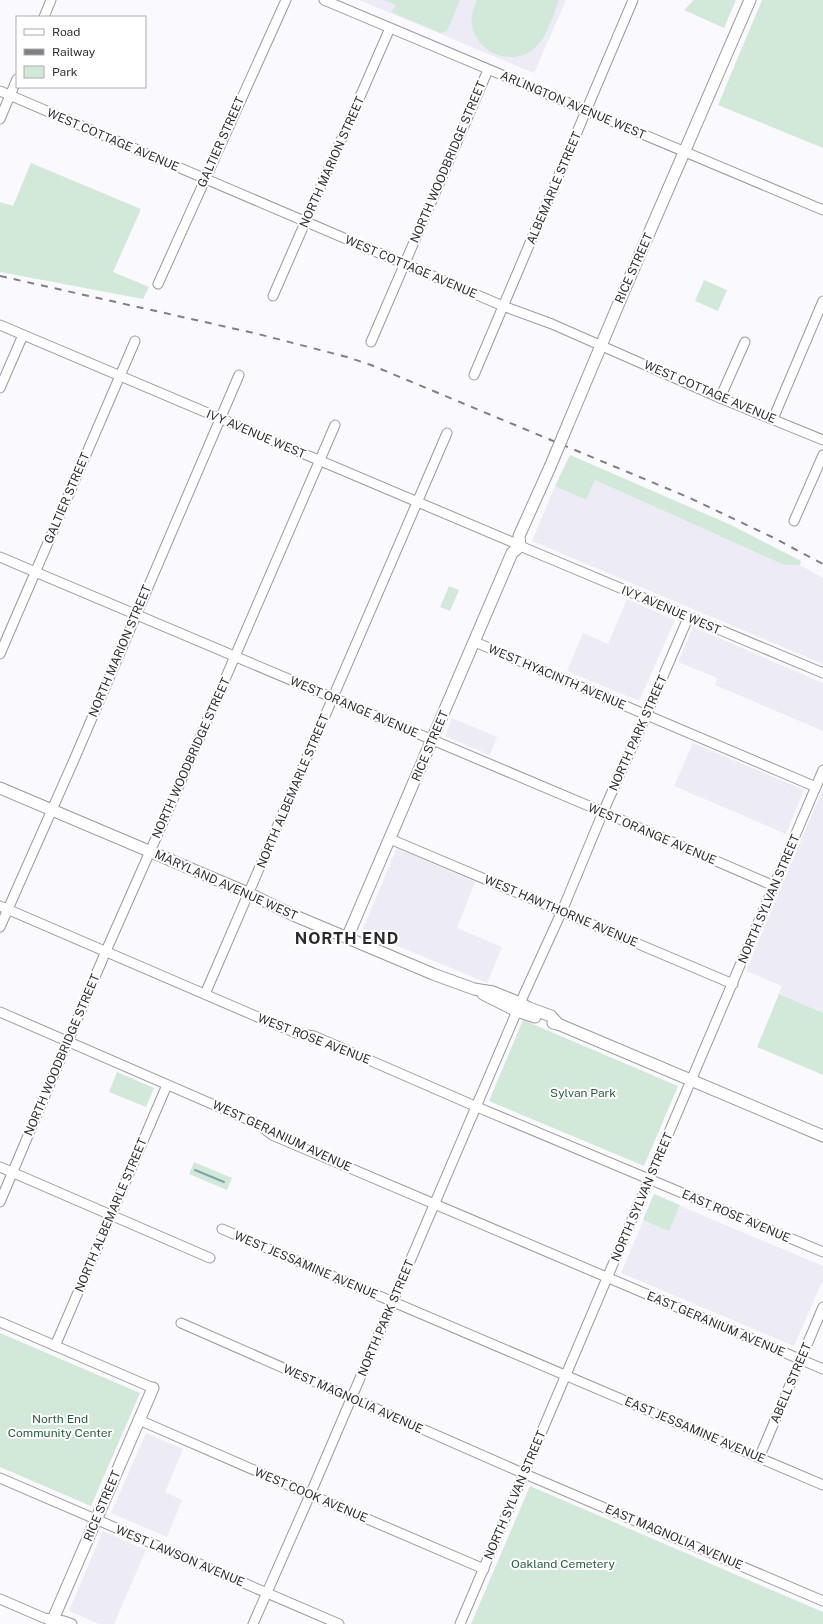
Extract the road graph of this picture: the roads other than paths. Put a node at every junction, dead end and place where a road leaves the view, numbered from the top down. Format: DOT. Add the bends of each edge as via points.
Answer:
graph roads {
  1 [pos="51,0"];
  2 [pos="286,0"];
  3 [pos="324,0"];
  4 [pos="633,0"];
  5 [pos="750,0"];
  6 [pos="44,16"];
  7 [pos="390,28"];
  8 [pos="488,70"];
  9 [pos="16,81"];
  10 [pos="0,92"];
  11 [pos="10,96"];
  12 [pos="586,111"];
  13 [pos="0,119"];
  14 [pos="685,153"];
  15 [pos="204,179"];
  16 [pos="823,210"];
  17 [pos="305,222"];
  18 [pos="404,264"];
  19 [pos="158,284"];
  20 [pos="273,296"];
  21 [pos="823,302"];
  22 [pos="503,306"];
  23 [pos="0,325"];
  24 [pos="23,335"];
  25 [pos="135,342"];
  26 [pos="371,342"];
  27 [pos="745,342"];
  28 [pos="601,345"];
  29 [pos="239,375"];
  30 [pos="474,375"];
  31 [pos="119,376"];
  32 [pos="0,388"];
  33 [pos="720,398"];
  34 [pos="220,419"];
  35 [pos="773,419"];
  36 [pos="335,425"];
  37 [pos="447,432"];
  38 [pos="823,440"];
  39 [pos="823,455"];
  40 [pos="319,461"];
  41 [pos="417,503"];
  42 [pos="794,521"];
  43 [pos="516,544"];
  44 [pos="0,556"];
  45 [pos="36,572"];
  46 [pos="135,614"];
  47 [pos="688,618"];
  48 [pos="475,642"];
  49 [pos="0,654"];
  50 [pos="235,656"];
  51 [pos="823,674"];
  52 [pos="333,698"];
  53 [pos="646,716"];
  54 [pos="433,740"];
  55 [pos="823,770"];
  56 [pos="816,787"];
  57 [pos="0,788"];
  58 [pos="50,810"];
  59 [pos="603,812"];
  60 [pos="390,839"];
  61 [pos="150,851"];
  62 [pos="774,886"];
  63 [pos="248,893"];
  64 [pos="4,907"];
  65 [pos="562,911"];
  66 [pos="0,927"];
  67 [pos="347,938"];
  68 [pos="106,952"];
  69 [pos="733,984"];
  70 [pos="205,994"];
  71 [pos="519,1007"];
  72 [pos="0,1012"];
  73 [pos="68,1042"];
  74 [pos="691,1080"];
  75 [pos="167,1085"];
  76 [pos="477,1107"];
  77 [pos="823,1136"];
  78 [pos="0,1166"];
  79 [pos="13,1172"];
  80 [pos="650,1180"];
  81 [pos="0,1202"];
  82 [pos="435,1204"];
  83 [pos="111,1214"];
  84 [pos="222,1229"];
  85 [pos="823,1252"];
  86 [pos="210,1258"];
  87 [pos="608,1278"];
  88 [pos="393,1303"];
  89 [pos="823,1307"];
  90 [pos="0,1322"];
  91 [pos="181,1323"];
  92 [pos="55,1346"];
  93 [pos="800,1360"];
  94 [pos="823,1369"];
  95 [pos="567,1376"];
  96 [pos="153,1388"];
  97 [pos="352,1398"];
  98 [pos="139,1420"];
  99 [pos="759,1458"];
  100 [pos="525,1474"];
  101 [pos="0,1478"];
  102 [pos="823,1485"];
  103 [pos="310,1495"];
  104 [pos="96,1519"];
  105 [pos="484,1568"];
  106 [pos="267,1593"];
  107 [pos="0,1599"];
  108 [pos="823,1601"];
  109 [pos="52,1622"];
  110 [pos="72,1624"];
  111 [pos="253,1624"];
  112 [pos="339,1624"];
  113 [pos="460,1624"];
  1 -- 6 [label="street"];
  2 -- 15 [label="street, GALTIER STREET"];
  3 -- 7 [label="street, ARLINGTON AVENUE WEST"];
  4 -- 12 [label="street, ALBEMARLE STREET"];
  5 -- 14 [label="main road, RICE STREET"];
  7 -- 8 [label="street, ARLINGTON AVENUE WEST"];
  7 -- 17 [label="street, NORTH MARION STREET"];
  8 -- 12 [label="street, ARLINGTON AVENUE WEST"];
  8 -- 18 [label="street, NORTH WOODBRIDGE STREET"];
  9 -- 11 [label="street"];
  10 -- 11 [label="street, WEST COTTAGE AVENUE"];
  11 -- 13 [label="street"];
  11 -- 15 [label="street, WEST COTTAGE AVENUE"];
  12 -- 14 [label="street, ARLINGTON AVENUE WEST"];
  12 -- 22 [label="street, ALBEMARLE STREET"];
  14 -- 16 [label="street, ARLINGTON AVENUE WEST"];
  14 -- 28 [label="main road, RICE STREET"];
  15 -- 17 [label="street, WEST COTTAGE AVENUE"];
  15 -- 19 [label="street, GALTIER STREET"];
  17 -- 18 [label="street, WEST COTTAGE AVENUE"];
  17 -- 20 [label="street, NORTH MARION STREET"];
  18 -- 22 [label="street, WEST COTTAGE AVENUE"];
  18 -- 26 [label="street, NORTH WOODBRIDGE STREET"];
  21 -- 35 [label="street"];
  22 -- 28 [label="street, WEST COTTAGE AVENUE"];
  22 -- 30 [label="street, ALBEMARLE STREET"];
  23 -- 24 [label="street, IVY AVENUE WEST"];
  24 -- 31 [label="street, IVY AVENUE WEST"];
  24 -- 32 [label="street"];
  25 -- 31 [label="street, GALTIER STREET"];
  27 -- 33 [label="street"];
  28 -- 33 [label="street, WEST COTTAGE AVENUE"];
  28 -- 43 [label="main road, RICE STREET, bridge"];
  29 -- 34 [label="street, NORTH MARION STREET"];
  31 -- 34 [label="street, IVY AVENUE WEST"];
  31 -- 45 [label="street, GALTIER STREET"];
  33 -- 35 [label="street, WEST COTTAGE AVENUE"];
  34 -- 40 [label="street, IVY AVENUE WEST"];
  34 -- 46 [label="street, NORTH MARION STREET"];
  35 -- 38 [label="street, WEST COTTAGE AVENUE"];
  36 -- 40 [label="street, NORTH WOODBRIDGE STREET"];
  37 -- 41 [label="street, NORTH ALBEMARLE STREET"];
  39 -- 42 [label="street"];
  40 -- 41 [label="street, IVY AVENUE WEST"];
  40 -- 50 [label="street, NORTH WOODBRIDGE STREET"];
  41 -- 43 [label="street, IVY AVENUE WEST"];
  41 -- 52 [label="street, NORTH ALBEMARLE STREET"];
  43 -- 47 [label="street, IVY AVENUE WEST"];
  43 -- 48 [label="main road, RICE STREET"];
  44 -- 45 [label="street, WEST ORANGE AVENUE"];
  45 -- 46 [label="street, WEST ORANGE AVENUE"];
  45 -- 49 [label="street, GALTIER STREET"];
  46 -- 50 [label="street, WEST ORANGE AVENUE"];
  46 -- 58 [label="street, NORTH MARION STREET" via="74,760"];
  47 -- 51 [label="street, IVY AVENUE WEST"];
  47 -- 53 [label="street, NORTH PARK STREET"];
  48 -- 53 [label="street, WEST HYACINTH AVENUE"];
  48 -- 54 [label="main road, RICE STREET"];
  50 -- 52 [label="street, WEST ORANGE AVENUE"];
  50 -- 61 [label="street, NORTH WOODBRIDGE STREET"];
  52 -- 54 [label="street, WEST ORANGE AVENUE"];
  52 -- 63 [label="street, NORTH ALBEMARLE STREET"];
  53 -- 56 [label="street, WEST HYACINTH AVENUE"];
  53 -- 59 [label="street, NORTH PARK STREET"];
  54 -- 59 [label="street, WEST ORANGE AVENUE"];
  54 -- 60 [label="main road, RICE STREET"];
  55 -- 56 [label="street, NORTH SYLVAN STREET"];
  56 -- 62 [label="street, NORTH SYLVAN STREET"];
  57 -- 58 [label="main road, MARYLAND AVENUE WEST"];
  58 -- 61 [label="main road, MARYLAND AVENUE WEST"];
  58 -- 64 [label="street, NORTH MARION STREET"];
  59 -- 62 [label="street, WEST ORANGE AVENUE"];
  59 -- 65 [label="street, NORTH PARK STREET"];
  60 -- 65 [label="street, WEST HAWTHORNE AVENUE"];
  60 -- 67 [label="main road, RICE STREET"];
  61 -- 63 [label="main road, MARYLAND AVENUE WEST"];
  61 -- 68 [label="street, NORTH WOODBRIDGE STREET"];
  62 -- 69 [label="street, NORTH SYLVAN STREET"];
  63 -- 67 [label="main road, MARYLAND AVENUE WEST"];
  63 -- 70 [label="street, NORTH ALBEMARLE STREET"];
  64 -- 66 [label="street, NORTH MARION STREET"];
  64 -- 68 [label="street, WEST ROSE AVENUE"];
  65 -- 69 [label="street, WEST HAWTHORNE AVENUE"];
  65 -- 71 [label="street, NORTH PARK STREET"];
  67 -- 71 [label="main road, MARYLAND AVENUE WEST" via="474,989 491,999"];
  68 -- 70 [label="street, WEST ROSE AVENUE"];
  68 -- 73 [label="street, NORTH WOODBRIDGE STREET"];
  69 -- 74 [label="street, NORTH SYLVAN STREET"];
  70 -- 76 [label="street, WEST ROSE AVENUE" via="296,1033 314,1036"];
  71 -- 74 [label="main road, MARYLAND AVENUE WEST" via="551,1016 558,1024"];
  71 -- 76 [label="street, NORTH PARK STREET"];
  72 -- 73 [label="street, WEST GERANIUM AVENUE"];
  73 -- 75 [label="street, WEST GERANIUM AVENUE"];
  73 -- 79 [label="street, NORTH WOODBRIDGE STREET"];
  74 -- 77 [label="main road, MARYLAND AVENUE WEST"];
  74 -- 80 [label="street, NORTH SYLVAN STREET"];
  75 -- 82 [label="street, WEST GERANIUM AVENUE" via="258,1124 272,1135"];
  75 -- 83 [label="street, NORTH ALBEMARLE STREET"];
  76 -- 80 [label="street, WEST ROSE AVENUE"];
  76 -- 82 [label="street, NORTH PARK STREET"];
  78 -- 79 [label="street"];
  79 -- 81 [label="street, NORTH WOODBRIDGE STREET"];
  79 -- 83 [label="street"];
  80 -- 85 [label="street, EAST ROSE AVENUE"];
  80 -- 87 [label="street, NORTH SYLVAN STREET"];
  82 -- 87 [label="street, WEST GERANIUM AVENUE"];
  82 -- 88 [label="street, NORTH PARK STREET"];
  83 -- 86 [label="street"];
  83 -- 92 [label="street, NORTH ALBEMARLE STREET"];
  84 -- 88 [label="street, WEST JESSAMINE AVENUE"];
  87 -- 93 [label="street, EAST GERANIUM AVENUE"];
  87 -- 95 [label="street, NORTH SYLVAN STREET"];
  88 -- 95 [label="street, WEST JESSAMINE AVENUE"];
  88 -- 97 [label="street, NORTH PARK STREET"];
  89 -- 93 [label="street, ABELL STREET"];
  90 -- 92 [label="street"];
  91 -- 97 [label="street, WEST MAGNOLIA AVENUE"];
  92 -- 96 [label="street"];
  93 -- 94 [label="street, EAST GERANIUM AVENUE"];
  93 -- 99 [label="street, ABELL STREET"];
  95 -- 99 [label="street, EAST JESSAMINE AVENUE"];
  95 -- 100 [label="street, NORTH SYLVAN STREET"];
  96 -- 98 [label="main road, RICE STREET"];
  97 -- 100 [label="street, WEST MAGNOLIA AVENUE"];
  97 -- 103 [label="street, NORTH PARK STREET"];
  98 -- 103 [label="street, WEST COOK AVENUE"];
  98 -- 104 [label="main road, RICE STREET"];
  99 -- 102 [label="street, EAST JESSAMINE AVENUE"];
  100 -- 105 [label="street, NORTH SYLVAN STREET"];
  100 -- 108 [label="street, EAST MAGNOLIA AVENUE"];
  101 -- 104 [label="street, WEST LAWSON AVENUE"];
  103 -- 105 [label="street, WEST COOK AVENUE"];
  103 -- 106 [label="street, NORTH PARK STREET"];
  104 -- 106 [label="street, WEST LAWSON AVENUE"];
  104 -- 109 [label="main road, RICE STREET"];
  105 -- 113 [label="street, NORTH SYLVAN STREET"];
  106 -- 111 [label="street, NORTH PARK STREET"];
  106 -- 112 [label="street, WEST LAWSON AVENUE"];
  107 -- 109 [label="street"];
  109 -- 110 [label="street" via="64,1621"];
}
